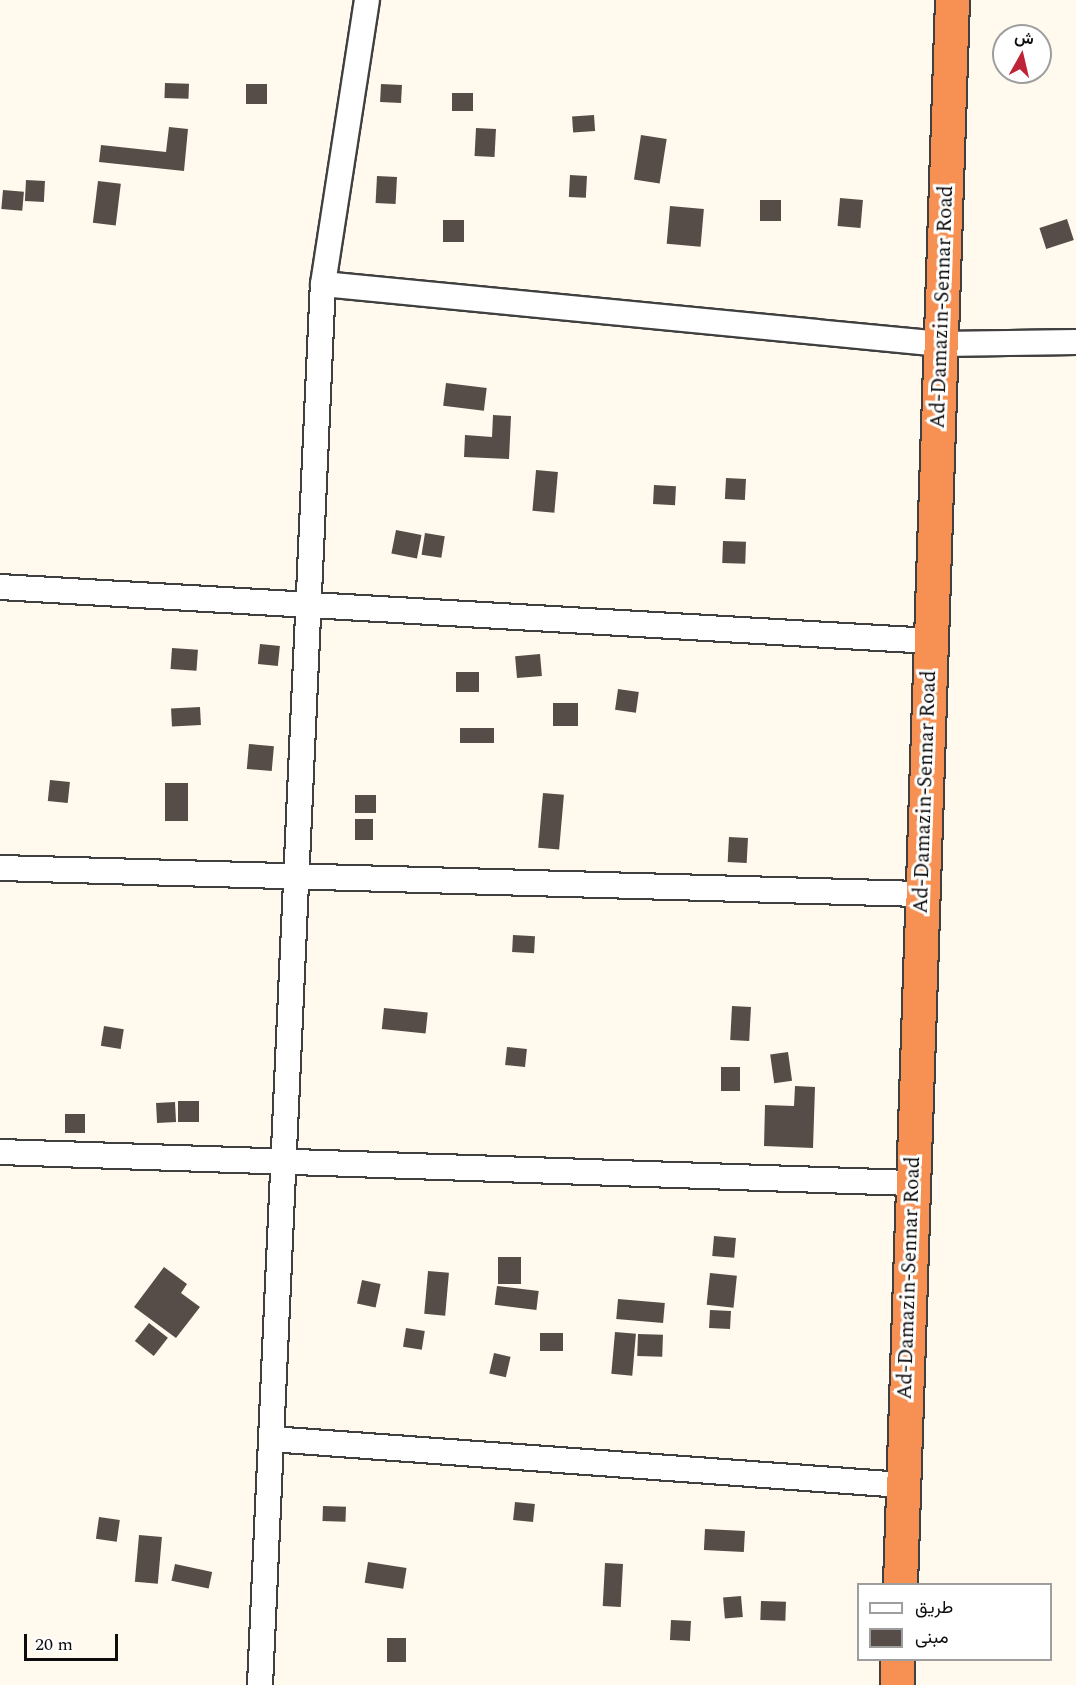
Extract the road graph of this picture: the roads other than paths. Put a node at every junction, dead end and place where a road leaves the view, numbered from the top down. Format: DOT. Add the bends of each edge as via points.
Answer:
graph roads {
  1 [pos="367,0"];
  2 [pos="952,0"];
  3 [pos="323,284"];
  4 [pos="1076,342"];
  5 [pos="941,344"];
  6 [pos="0,587"];
  7 [pos="307,605"];
  8 [pos="931,641"];
  9 [pos="0,868"];
  10 [pos="296,876"];
  11 [pos="922,894"];
  12 [pos="0,1152"];
  13 [pos="283,1161"];
  14 [pos="911,1183"];
  15 [pos="271,1439"];
  16 [pos="902,1485"];
  17 [pos="900,1583"];
  18 [pos="897,1661"];
  19 [pos="260,1685"];
  20 [pos="897,1685"];
  1 -- 3 [label="street"];
  2 -- 5 [label="highway, Ad-Damazin-Sennar Road"];
  3 -- 5 [label="street"];
  3 -- 7 [label="street"];
  4 -- 5 [label="street"];
  5 -- 8 [label="highway, Ad-Damazin-Sennar Road"];
  6 -- 7 [label="street"];
  7 -- 8 [label="street"];
  7 -- 10 [label="street"];
  8 -- 11 [label="highway, Ad-Damazin-Sennar Road"];
  9 -- 10 [label="street"];
  10 -- 11 [label="street"];
  10 -- 13 [label="street"];
  11 -- 14 [label="highway, Ad-Damazin-Sennar Road"];
  12 -- 13 [label="street"];
  13 -- 14 [label="street"];
  13 -- 15 [label="street"];
  14 -- 16 [label="highway, Ad-Damazin-Sennar Road"];
  15 -- 16 [label="street"];
  15 -- 19 [label="street"];
  16 -- 17 [label="highway, Ad-Damazin-Sennar Road"];
  18 -- 20 [label="highway"];
}
